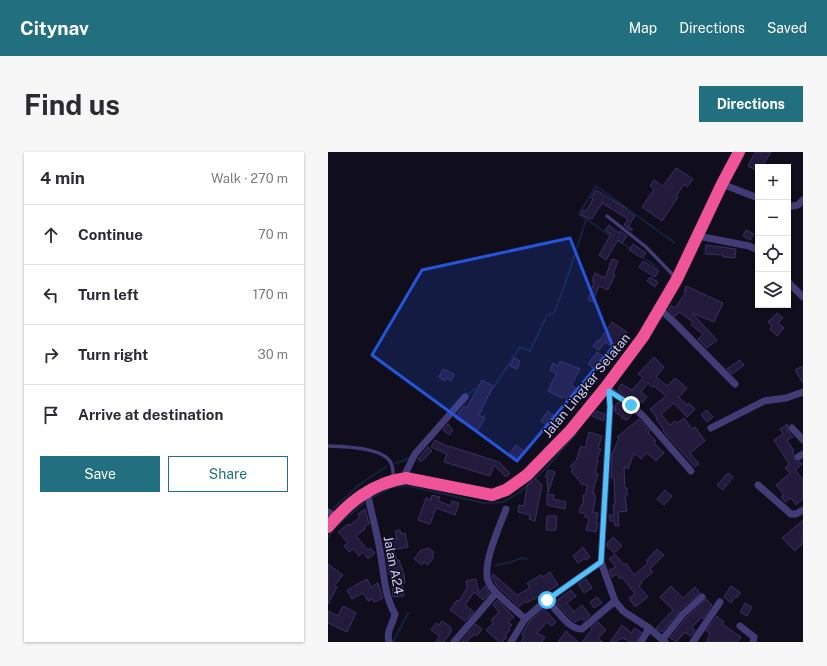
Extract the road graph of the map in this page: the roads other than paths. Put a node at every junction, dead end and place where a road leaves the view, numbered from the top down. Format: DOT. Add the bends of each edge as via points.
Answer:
graph roads {
  1 [pos="739,152"];
  2 [pos="722,184"];
  3 [pos="755,197"];
  4 [pos="803,200"];
  5 [pos="791,206"];
  6 [pos="607,216"];
  7 [pos="698,236"];
  8 [pos="755,248"];
  9 [pos="677,279"];
  10 [pos="791,285"];
  11 [pos="803,297"];
  12 [pos="660,309"];
  13 [pos="735,384"];
  14 [pos="607,390"];
  15 [pos="803,392"];
  16 [pos="465,397"];
  17 [pos="711,428"];
  18 [pos="792,428"];
  19 [pos="803,440"];
  20 [pos="329,446"];
  21 [pos="691,471"];
  22 [pos="400,479"];
  23 [pos="758,485"];
  24 [pos="367,491"];
  25 [pos="506,509"];
  26 [pos="803,510"];
  27 [pos="332,515"];
  28 [pos="328,527"];
  29 [pos="601,562"];
  30 [pos="496,593"];
  31 [pos="702,597"];
  32 [pos="547,600"];
  33 [pos="615,602"];
  34 [pos="720,602"];
  35 [pos="525,619"];
  36 [pos="740,626"];
  37 [pos="649,628"];
  38 [pos="664,641"];
  39 [pos="390,642"];
  40 [pos="454,642"];
  41 [pos="511,642"];
  42 [pos="641,642"];
  43 [pos="693,642"];
  44 [pos="753,642"];
  1 -- 2 [label="highway, Jalan Lingkar Selatan"];
  2 -- 3 [label="street"];
  2 -- 7 [label="highway, Jalan Lingkar Selatan"];
  4 -- 5 [label="street" via="798,205"];
  6 -- 9 [label="lane" via="646,248"];
  7 -- 8 [label="street"];
  7 -- 9 [label="highway, Jalan Lingkar Selatan"];
  9 -- 12 [label="highway, Jalan Lingkar Selatan"];
  10 -- 11 [label="street"];
  12 -- 13 [label="street"];
  12 -- 14 [label="highway, Jalan Lingkar Selatan"];
  14 -- 21 [label="street" via="631,405 644,417"];
  14 -- 22 [label="highway, Jalan Lingkar Selatan" via="527,475 506,490 488,495"];
  14 -- 29 [label="street" via="610,407"];
  15 -- 17 [label="street" via="786,398 764,401"];
  16 -- 22 [label="street" via="415,454"];
  18 -- 19 [label="street"];
  20 -- 22 [label="lane" via="349,447 384,456"];
  22 -- 24 [label="highway"];
  23 -- 26 [label="street" via="791,514"];
  24 -- 27 [label="highway"];
  24 -- 39 [label="street, Jalan A24" via="385,585 391,609 395,614 388,631"];
  25 -- 30 [label="street" via="488,559 487,579"];
  27 -- 28 [label="highway"];
  29 -- 32 [label="street"];
  29 -- 33 [label="street"];
  30 -- 35 [label="street"];
  30 -- 40 [label="street"];
  31 -- 38 [label="street" via="683,614"];
  32 -- 33 [label="street" via="571,626 580,630"];
  32 -- 35 [label="street"];
  33 -- 37 [label="street"];
  34 -- 43 [label="street"];
  35 -- 41 [label="street"];
  36 -- 44 [label="street" via="754,637"];
  37 -- 38 [label="street"];
  37 -- 42 [label="street"];
}
